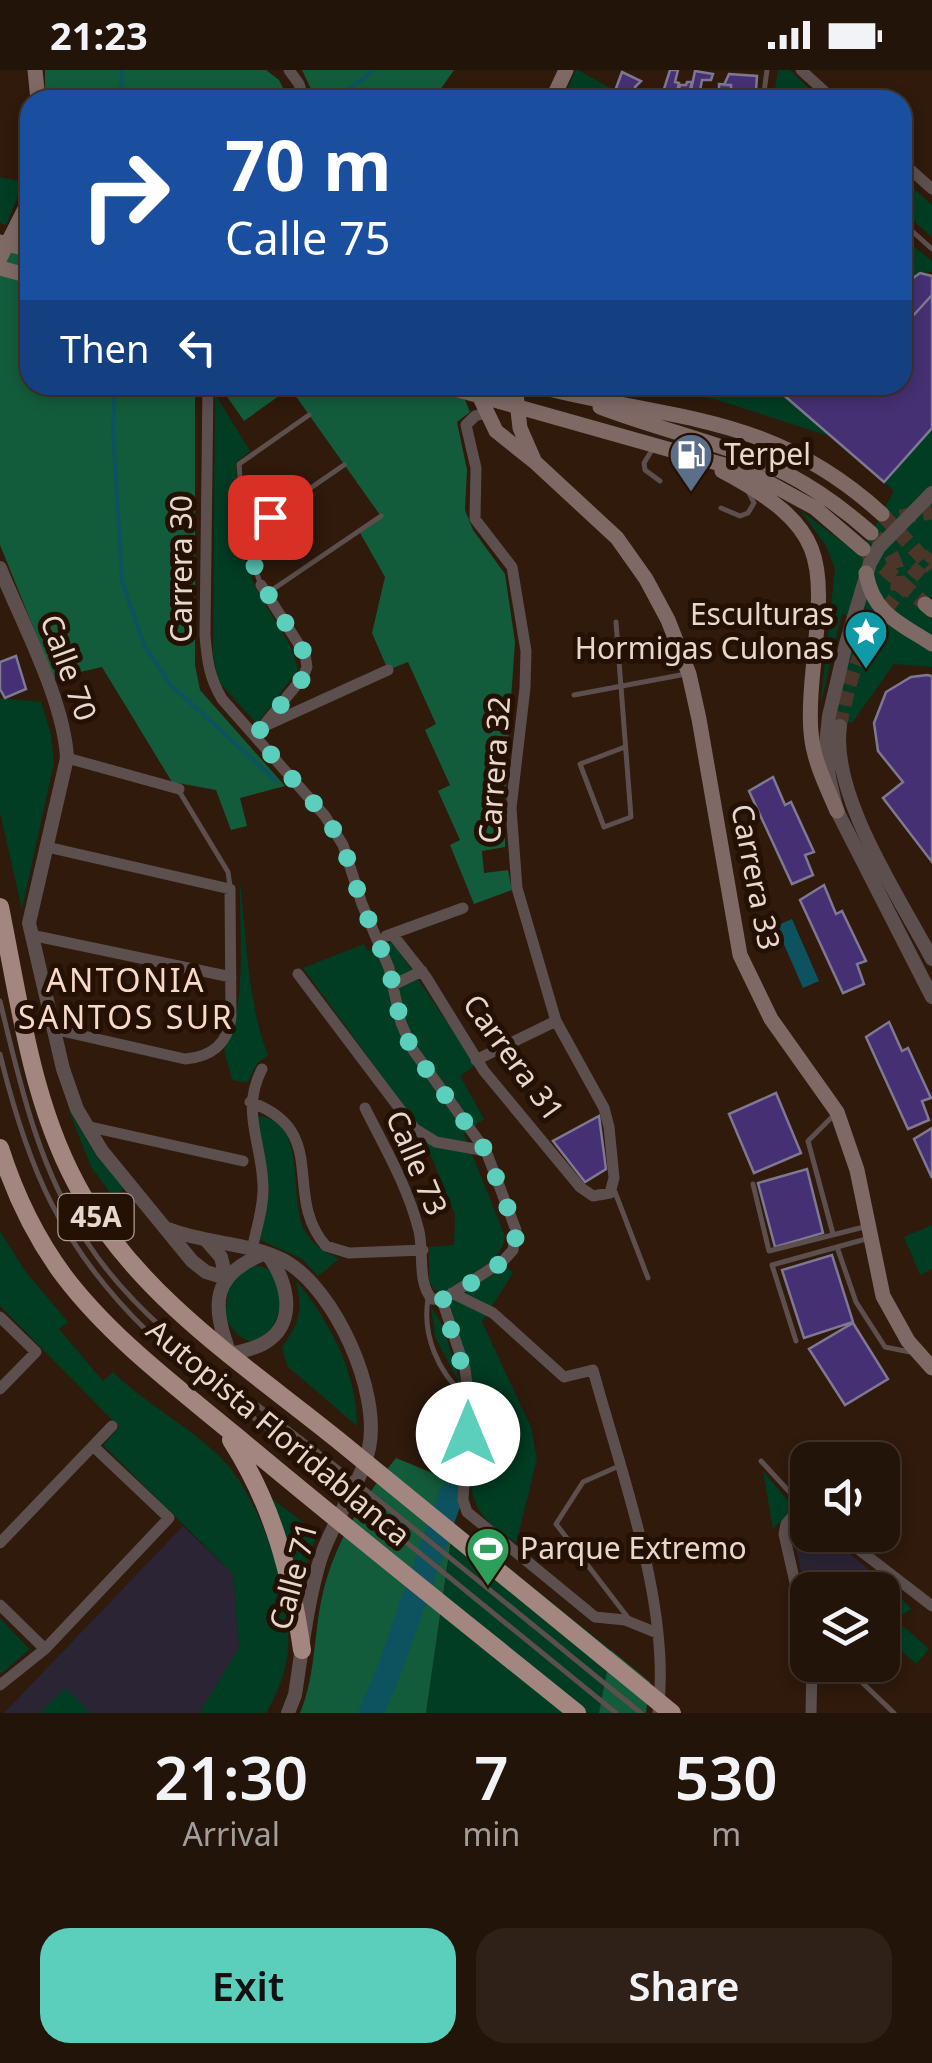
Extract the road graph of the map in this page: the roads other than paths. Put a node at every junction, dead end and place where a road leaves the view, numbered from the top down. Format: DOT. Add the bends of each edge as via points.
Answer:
graph roads {
  1 [pos="801,70"];
  2 [pos="823,90"];
  3 [pos="912,171"];
  4 [pos="932,189"];
  5 [pos="20,219"];
  6 [pos="912,231"];
  7 [pos="932,249"];
  8 [pos="0,258"];
  9 [pos="208,395"];
  10 [pos="478,395"];
  11 [pos="479,395"];
  12 [pos="516,395"];
  13 [pos="570,395"];
  14 [pos="574,395"];
  15 [pos="517,409"];
  16 [pos="309,415"];
  17 [pos="487,416"];
  18 [pos="657,445"];
  19 [pos="692,455"];
  20 [pos="536,463"];
  21 [pos="344,464"];
  22 [pos="731,476"];
  23 [pos="660,482"];
  24 [pos="932,493"];
  25 [pos="721,508"];
  26 [pos="882,514"];
  27 [pos="380,516"];
  28 [pos="244,534"];
  29 [pos="871,534"];
  30 [pos="863,549"];
  31 [pos="0,568"];
  32 [pos="866,573"];
  33 [pos="264,589"];
  34 [pos="616,622"];
  35 [pos="932,644"];
  36 [pos="388,670"];
  37 [pos="685,675"];
  38 [pos="621,687"];
  39 [pos="574,695"];
  40 [pos="840,726"];
  41 [pos="259,732"];
  42 [pos="626,747"];
  43 [pos="68,758"];
  44 [pos="178,789"];
  45 [pos="838,811"];
  46 [pos="46,847"];
  47 [pos="230,889"];
  48 [pos="0,907"];
  49 [pos="463,908"];
  50 [pos="392,934"];
  51 [pos="31,936"];
  52 [pos="378,940"];
  53 [pos="932,959"];
  54 [pos="422,971"];
  55 [pos="298,974"];
  56 [pos="231,978"];
  57 [pos="393,985"];
  58 [pos="932,997"];
  59 [pos="0,1001"];
  60 [pos="556,1021"];
  61 [pos="54,1030"];
  62 [pos="0,1054"];
  63 [pos="476,1060"];
  64 [pos="262,1069"];
  65 [pos="250,1102"];
  66 [pos="365,1108"];
  67 [pos="837,1112"];
  68 [pos="86,1126"];
  69 [pos="0,1148"];
  70 [pos="486,1151"];
  71 [pos="243,1162"];
  72 [pos="753,1184"];
  73 [pos="609,1192"];
  74 [pos="167,1228"];
  75 [pos="868,1232"];
  76 [pos="834,1235"];
  77 [pos="206,1240"];
  78 [pos="837,1247"];
  79 [pos="423,1250"];
  80 [pos="259,1251"];
  81 [pos="226,1278"];
  82 [pos="648,1278"];
  83 [pos="428,1296"];
  84 [pos="447,1296"];
  85 [pos="0,1317"];
  86 [pos="796,1341"];
  87 [pos="918,1353"];
  88 [pos="230,1354"];
  89 [pos="932,1368"];
  90 [pos="0,1389"];
  91 [pos="469,1400"];
  92 [pos="220,1423"];
  93 [pos="112,1426"];
  94 [pos="94,1446"];
  95 [pos="761,1461"];
  96 [pos="619,1466"];
  97 [pos="790,1492"];
  98 [pos="790,1522"];
  99 [pos="0,1543"];
  100 [pos="862,1552"];
  101 [pos="793,1572"];
  102 [pos="0,1605"];
  103 [pos="932,1606"];
  104 [pos="630,1622"];
  105 [pos="657,1632"];
  106 [pos="45,1649"];
  107 [pos="302,1650"];
  108 [pos="812,1682"];
  109 [pos="862,1682"];
  110 [pos="0,1685"];
  111 [pos="288,1713"];
  112 [pos="577,1713"];
  113 [pos="616,1713"];
  114 [pos="641,1713"];
  115 [pos="658,1713"];
  116 [pos="672,1713"];
  117 [pos="811,1713"];
  118 [pos="894,1713"];
  1 -- 2 [label="street"];
  3 -- 4 [label="street"];
  5 -- 8 [label="main road"];
  6 -- 7 [label="lane"];
  9 -- 41 [label="street, Carrera 30" via="207,664 222,699"];
  10 -- 17 [label="main road, Carrera 33"];
  11 -- 18 [label="main road"];
  12 -- 15 [label="main road, Carrera 33"];
  13 -- 29 [label="main road" via="775,468 837,504"];
  14 -- 26 [label="main road" via="764,439 815,462"];
  15 -- 17 [label="main road" via="501,423"];
  15 -- 20 [label="main road, Carrera 33"];
  16 -- 28 [label="lane, Carrera 30" via="239,464"];
  17 -- 20 [label="main road, Carrera 33" via="501,437"];
  17 -- 60 [label="street, Carrera 32" via="469,420 465,428 476,468 474,508 480,528 512,567 526,651 512,789 513,858"];
  18 -- 19 [label="main road"];
  18 -- 23 [label="lane" via="644,463 648,476"];
  19 -- 22 [label="main road"];
  19 -- 30 [label="main road" via="773,483"];
  20 -- 37 [label="main road, Carrera 33" via="631,557 657,597"];
  21 -- 28 [label="lane"];
  22 -- 25 [label="lane" via="752,497 752,510 740,516"];
  22 -- 45 [label="main road" via="780,505 814,551 820,600 811,732 818,768"];
  24 -- 32 [label="street" via="878,548"];
  27 -- 33 [label="lane"];
  28 -- 33 [label="lane, Carrera 30"];
  31 -- 43 [label="street, Calle 70" via="48,685"];
  32 -- 35 [label="main road" via="880,609"];
  32 -- 45 [label="street" via="827,731"];
  33 -- 41 [label="street, Carrera 30" via="308,667"];
  34 -- 38 [label="lane"];
  36 -- 41 [label="street"];
  37 -- 38 [label="lane"];
  37 -- 67 [label="main road, Carrera 33" via="740,955 771,1018"];
  38 -- 39 [label="lane"];
  38 -- 42 [label="lane"];
  40 -- 53 [label="street" via="840,768 849,799"];
  41 -- 52 [label="street, Carrera 30" via="338,836"];
  42 -- 42 [label="lane" via="631,817 604,827 580,764"];
  43 -- 44 [label="street"];
  43 -- 46 [label="street, Calle 70"];
  44 -- 47 [label="lane" via="228,872"];
  45 -- 58 [label="street"];
  46 -- 47 [label="street"];
  46 -- 51 [label="street, Calle 70"];
  47 -- 56 [label="street"];
  48 -- 88 [label="highway, Autopista Floridablanca / 45A" via="43,1102 76,1184 136,1267"];
  49 -- 50 [label="street"];
  50 -- 52 [label="street"];
  50 -- 54 [label="street, Carrera 31"];
  51 -- 56 [label="street"];
  51 -- 61 [label="street, Calle 70"];
  52 -- 57 [label="street, Carrera 30"];
  54 -- 57 [label="street"];
  54 -- 63 [label="street, Carrera 31"];
  55 -- 70 [label="street" via="420,1134"];
  56 -- 61 [label="street" via="227,1036 210,1052 185,1058"];
  57 -- 70 [label="street, Carrera 30" via="412,1050"];
  59 -- 114 [label="lane" via="36,1141 63,1202 108,1273 224,1379"];
  60 -- 63 [label="street"];
  60 -- 73 [label="street, Carrera 32" via="604,1108"];
  61 -- 68 [label="street, Calle 70"];
  62 -- 113 [label="lane" via="46,1197 94,1274 147,1331"];
  63 -- 73 [label="street, Carrera 31" via="580,1188 593,1196"];
  64 -- 65 [label="street"];
  65 -- 79 [label="street" via="290,1126 301,1155 306,1212 326,1246 348,1253"];
  65 -- 80 [label="street" via="263,1185"];
  66 -- 79 [label="street, Calle 73" via="408,1196"];
  67 -- 75 [label="main road, Carrera 33"];
  67 -- 76 [label="lane" via="808,1141"];
  68 -- 71 [label="street"];
  68 -- 74 [label="street, Calle 70"];
  69 -- 92 [label="highway, Autopista Floridablanca / 45A" via="32,1228 67,1280 130,1347"];
  70 -- 84 [label="street, Carrera 30" via="516,1239 503,1261"];
  72 -- 76 [label="lane" via="769,1252"];
  73 -- 82 [label="lane"];
  74 -- 77 [label="street"];
  74 -- 81 [label="street, Calle 70" via="198,1267"];
  75 -- 76 [label="lane"];
  75 -- 78 [label="lane"];
  75 -- 87 [label="main road, Carrera 33" via="883,1296"];
  77 -- 80 [label="street"];
  77 -- 81 [label="street" via="221,1257"];
  78 -- 86 [label="lane" via="772,1265"];
  78 -- 87 [label="lane" via="856,1302 886,1347"];
  79 -- 83 [label="street, Calle 73"];
  80 -- 81 [label="street"];
  80 -- 88 [label="street" via="285,1290 284,1319 270,1339"];
  80 -- 107 [label="street, Calle 71" via="299,1271 323,1299 357,1361 371,1418 368,1451 320,1562"];
  81 -- 88 [label="street" via="218,1316"];
  83 -- 84 [label="street"];
  83 -- 91 [label="lane" via="433,1350"];
  84 -- 91 [label="street"];
  84 -- 96 [label="street" via="493,1313 564,1377 593,1370"];
  85 -- 90 [label="street" via="36,1352"];
  87 -- 89 [label="main road, Carrera 33"];
  88 -- 116 [label="highway, Autopista Floridablanca / 45A"];
  91 -- 104 [label="street" via="464,1500 473,1518 595,1617"];
  92 -- 107 [label="highway" via="271,1514"];
  92 -- 112 [label="highway, Autopista Floridablanca / 45A"];
  93 -- 94 [label="street"];
  94 -- 99 [label="street"];
  94 -- 106 [label="street" via="169,1518"];
  95 -- 97 [label="lane"];
  96 -- 104 [label="lane" via="583,1482 556,1524"];
  96 -- 105 [label="street"];
  98 -- 101 [label="street" via="784,1534"];
  100 -- 103 [label="street"];
  102 -- 106 [label="street"];
  104 -- 105 [label="street"];
  105 -- 115 [label="street"];
  106 -- 110 [label="street"];
  107 -- 111 [label="street, Calle 71"];
  108 -- 117 [label="street"];
  109 -- 118 [label="lane"];
}
